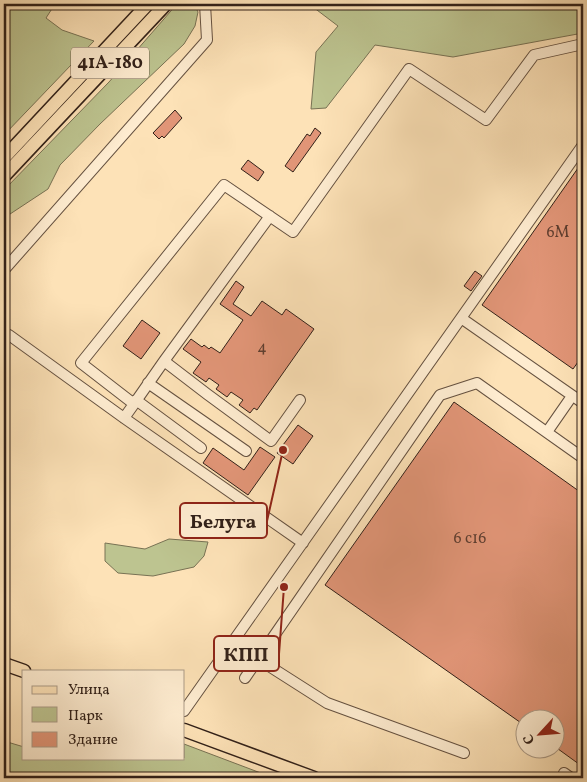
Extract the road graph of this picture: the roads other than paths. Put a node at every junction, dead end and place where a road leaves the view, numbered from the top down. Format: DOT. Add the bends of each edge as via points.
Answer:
graph roads {
  1 [pos="138,4"];
  2 [pos="148,4"];
  3 [pos="166,4"];
  4 [pos="205,4"];
  5 [pos="113,40"];
  6 [pos="583,44"];
  7 [pos="583,145"];
  8 [pos="4,158"];
  9 [pos="4,176"];
  10 [pos="270,216"];
  11 [pos="4,270"];
  12 [pos="461,318"];
  13 [pos="9,335"];
  14 [pos="164,361"];
  15 [pos="148,383"];
  16 [pos="572,396"];
  17 [pos="300,400"];
  18 [pos="583,401"];
  19 [pos="135,402"];
  20 [pos="124,418"];
  21 [pos="547,432"];
  22 [pos="201,448"];
  23 [pos="246,451"];
  24 [pos="583,458"];
  25 [pos="303,544"];
  26 [pos="258,659"];
  27 [pos="4,664"];
  28 [pos="22,670"];
  29 [pos="245,678"];
  30 [pos="185,711"];
  31 [pos="185,730"];
  32 [pos="464,753"];
  33 [pos="314,778"];
  1 -- 5 [label="main road"];
  2 -- 5 [label="main road, 41А-180"];
  3 -- 9 [label="main road, 41А-180"];
  4 -- 11 [label="lane" via="207,40"];
  5 -- 8 [label="main road, 41А-180"];
  6 -- 10 [label="lane" via="534,55 486,120 409,69 293,232"];
  7 -- 12 [label="lane"];
  10 -- 14 [label="lane"];
  10 -- 19 [label="lane" via="224,185 81,363"];
  12 -- 16 [label="lane"];
  12 -- 25 [label="lane"];
  13 -- 20 [label="lane"];
  14 -- 15 [label="lane"];
  14 -- 17 [label="lane" via="272,441"];
  15 -- 19 [label="lane"];
  15 -- 23 [label="lane"];
  16 -- 18 [label="lane"];
  16 -- 21 [label="lane"];
  19 -- 20 [label="lane"];
  19 -- 22 [label="lane"];
  20 -- 25 [label="lane"];
  21 -- 24 [label="lane"];
  21 -- 26 [label="lane" via="477,383 440,395"];
  25 -- 30 [label="lane"];
  26 -- 29 [label="lane"];
  26 -- 32 [label="lane" via="327,704"];
  27 -- 28 [label="main road"];
  31 -- 33 [label="main road"];
}
